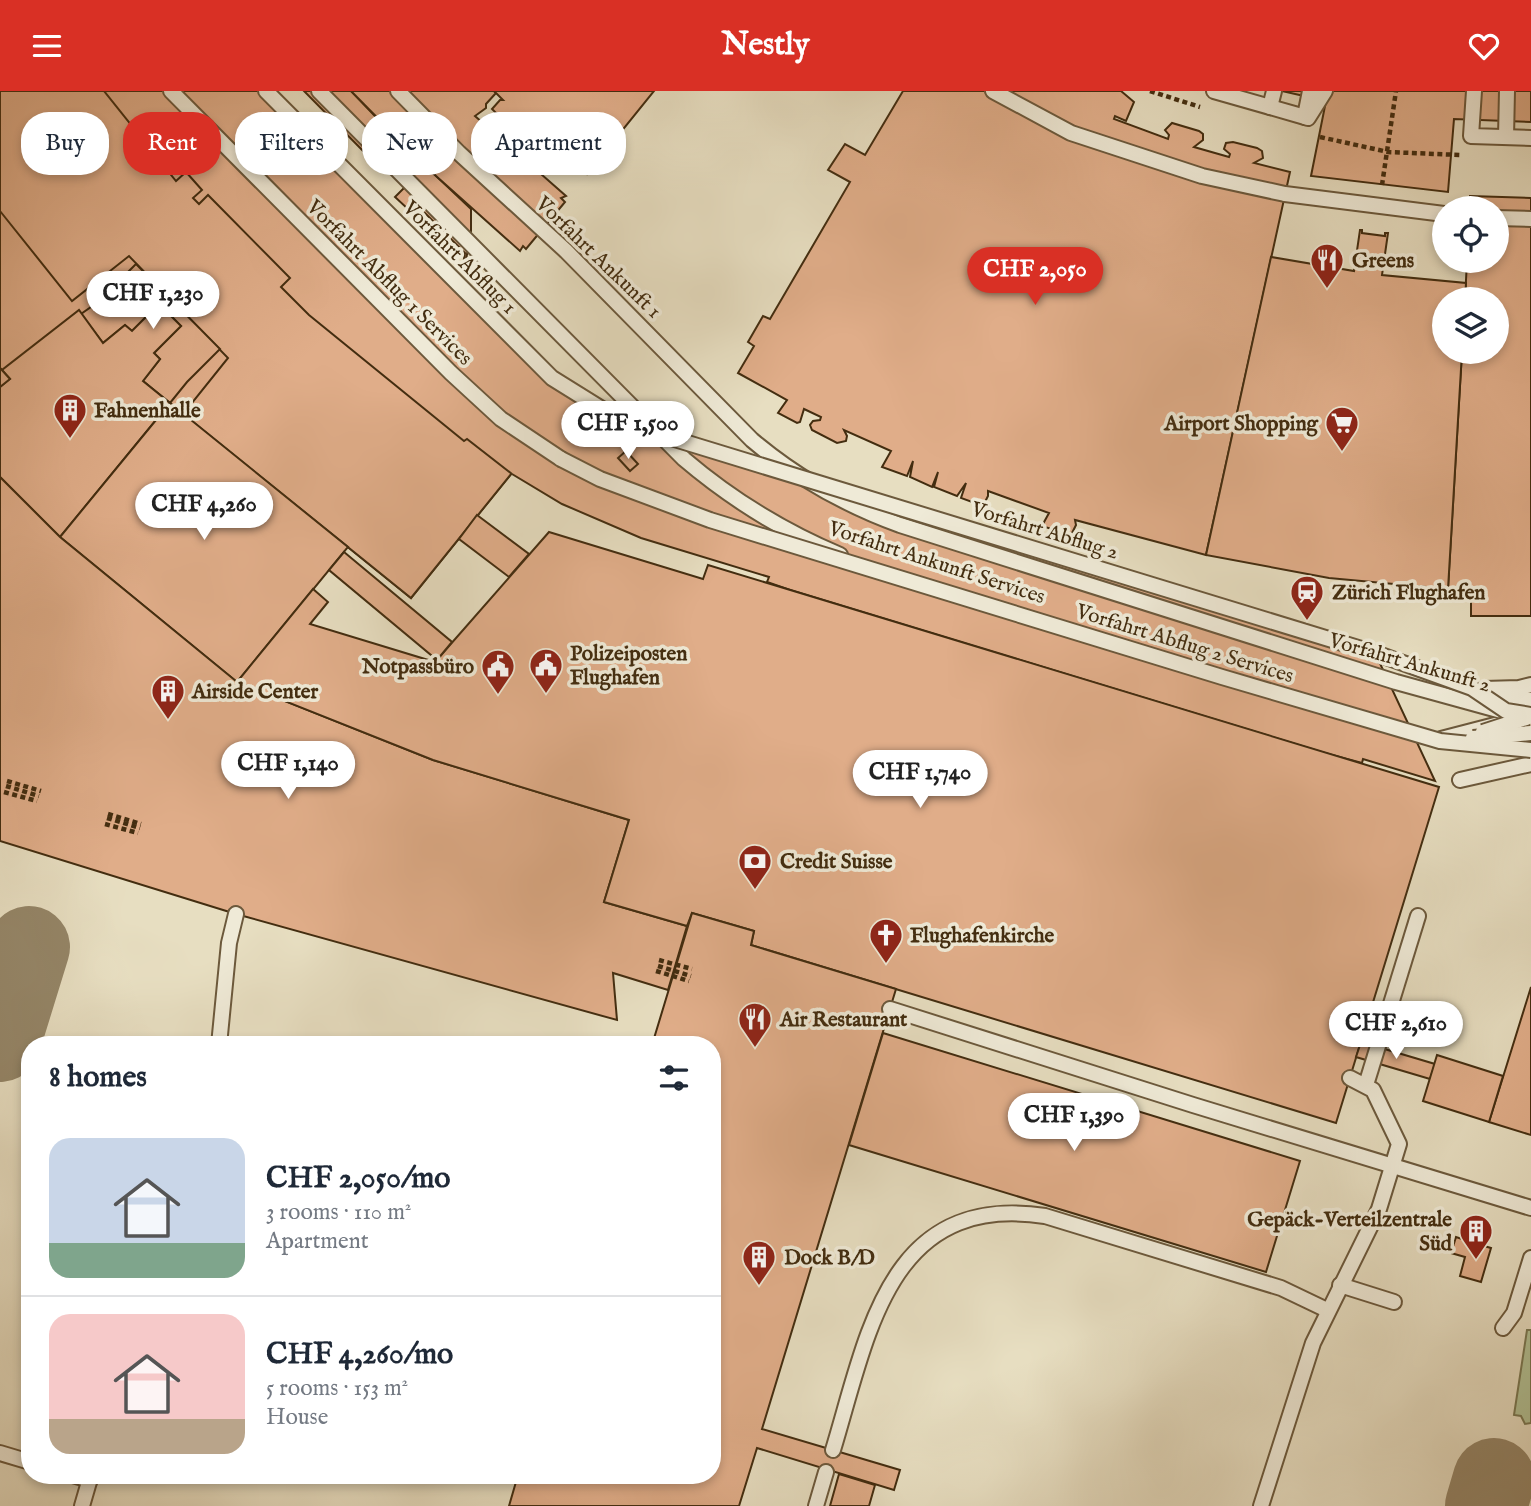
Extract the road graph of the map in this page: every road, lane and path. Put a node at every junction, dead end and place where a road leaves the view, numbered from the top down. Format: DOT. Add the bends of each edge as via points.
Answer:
graph roads {
  1 [pos="171,91"];
  2 [pos="266,91"];
  3 [pos="319,91"];
  4 [pos="398,91"];
  5 [pos="993,91"];
  6 [pos="1214,91"];
  7 [pos="1274,91"];
  8 [pos="1310,91"];
  9 [pos="1325,91"];
  10 [pos="1396,91"];
  11 [pos="1474,91"];
  12 [pos="1507,91"];
  13 [pos="1238,95"];
  14 [pos="1270,107"];
  15 [pos="1305,117"];
  16 [pos="1506,137"];
  17 [pos="1531,138"];
  18 [pos="1382,187"];
  19 [pos="1432,212"];
  20 [pos="1509,218"];
  21 [pos="1531,219"];
  22 [pos="605,411"];
  23 [pos="738,426"];
  24 [pos="561,459"];
  25 [pos="1531,685"];
  26 [pos="1472,688"];
  27 [pos="1531,700"];
  28 [pos="1531,716"];
  29 [pos="1531,733"];
  30 [pos="1465,739"];
  31 [pos="1440,741"];
  32 [pos="1531,750"];
  33 [pos="1531,764"];
  34 [pos="1460,780"];
  35 [pos="6,786"];
  36 [pos="39,796"];
  37 [pos="140,828"];
  38 [pos="236,914"];
  39 [pos="1418,916"];
  40 [pos="657,966"];
  41 [pos="691,975"];
  42 [pos="890,1009"];
  43 [pos="220,1036"];
  44 [pos="1350,1079"];
  45 [pos="1366,1085"];
  46 [pos="1393,1165"];
  47 [pos="1531,1208"];
  48 [pos="1531,1258"];
  49 [pos="1340,1285"];
  50 [pos="1394,1302"];
  51 [pos="1327,1310"];
  52 [pos="1503,1328"];
  53 [pos="833,1450"];
  54 [pos="0,1453"];
  55 [pos="21,1459"];
  56 [pos="826,1472"];
  57 [pos="89,1484"];
  58 [pos="82,1506"];
  59 [pos="816,1506"];
  60 [pos="1261,1506"];
  1 -- 24 [label="lane, Vorfahrt Abflug 1 Services" via="451,373 502,419"];
  2 -- 22 [label="lane, Vorfahrt Abflug 1" via="552,378"];
  3 -- 28 [label="lane, Vorfahrt Ankunft Services" via="667,444 720,488 802,538 889,572 1422,739 1449,738"];
  4 -- 23 [label="lane, Vorfahrt Ankunft 1" via="566,251"];
  5 -- 19 [label="lane, bridge" via="1071,133 1202,176 1285,194"];
  6 -- 13 [label="lane"];
  7 -- 14 [label="lane"];
  8 -- 15 [label="lane"];
  9 -- 15 [label="lane"];
  10 -- 18 [label="path"];
  11 -- 16 [label="lane" via="1471,136"];
  12 -- 16 [label="lane"];
  13 -- 14 [label="lane"];
  14 -- 15 [label="lane"];
  16 -- 17 [label="lane"];
  20 -- 21 [label="lane"];
  22 -- 26 [label="lane, Vorfahrt Abflug 2, bridge" via="668,437 1378,654"];
  23 -- 28 [label="lane, Vorfahrt Ankunft 2" via="801,478 879,517 1396,682"];
  24 -- 31 [label="lane, Vorfahrt Abflug 2 Services, bridge" via="600,479 710,520"];
  25 -- 26 [label="lane"];
  26 -- 27 [label="lane, bridge" via="1507,700"];
  26 -- 28 [label="lane, bridge" via="1506,711"];
  28 -- 30 [label="lane, bridge"];
  29 -- 30 [label="lane, bridge"];
  30 -- 31 [label="lane, bridge"];
  31 -- 32 [label="lane, bridge"];
  33 -- 34 [label="lane"];
  35 -- 36 [label="path"];
  37 -- 37 [label="path" via="107,818"];
  38 -- 43 [label="lane"];
  39 -- 45 [label="lane"];
  40 -- 41 [label="path"];
  42 -- 46 [label="lane"];
  44 -- 45 [label="lane"];
  45 -- 46 [label="lane" via="1377,1096 1399,1144"];
  46 -- 47 [label="lane"];
  46 -- 49 [label="lane" via="1379,1209"];
  48 -- 52 [label="lane" via="1514,1313"];
  49 -- 50 [label="lane"];
  49 -- 51 [label="lane"];
  51 -- 53 [label="lane" via="1281,1288 1045,1216 1021,1212 975,1218 918,1248 889,1284 871,1325"];
  51 -- 60 [label="lane" via="1312,1343"];
  54 -- 55 [label="lane"];
  56 -- 59 [label="lane"];
  57 -- 58 [label="lane"];
}
